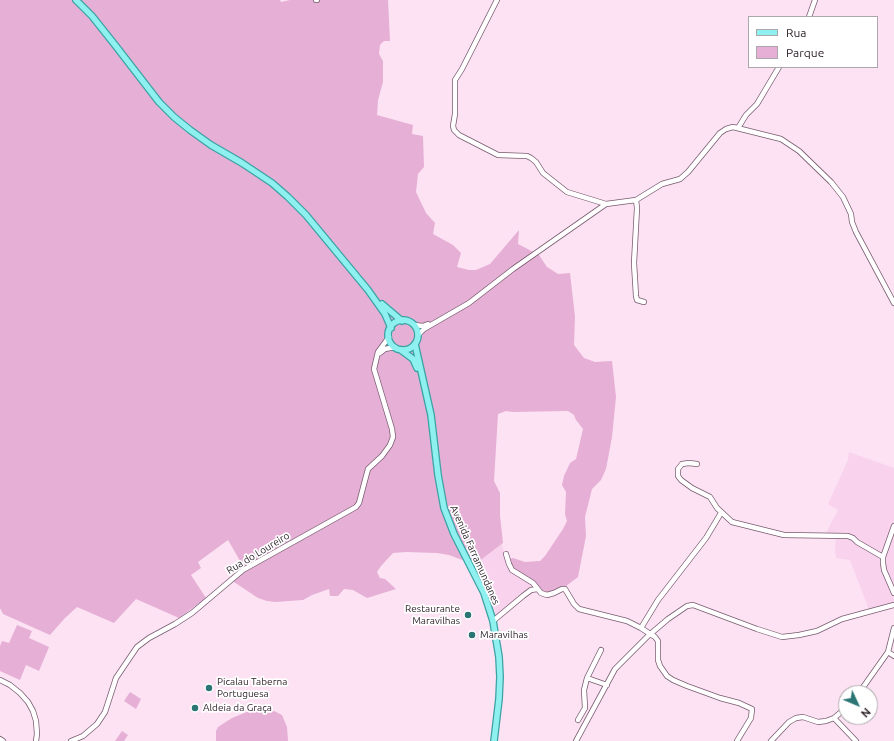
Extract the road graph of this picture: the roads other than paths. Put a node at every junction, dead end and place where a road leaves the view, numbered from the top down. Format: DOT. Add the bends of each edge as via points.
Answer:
graph roads {
  1 [pos="76,0"];
  2 [pos="497,0"];
  3 [pos="815,0"];
  4 [pos="809,16"];
  5 [pos="778,68"];
  6 [pos="738,128"];
  7 [pos="636,200"];
  8 [pos="606,204"];
  9 [pos="368,290"];
  10 [pos="644,302"];
  11 [pos="894,303"];
  12 [pos="402,321"];
  13 [pos="434,323"];
  14 [pos="414,325"];
  15 [pos="391,328"];
  16 [pos="418,335"];
  17 [pos="389,337"];
  18 [pos="415,344"];
  19 [pos="395,347"];
  20 [pos="401,350"];
  21 [pos="376,357"];
  22 [pos="422,377"];
  23 [pos="697,464"];
  24 [pos="721,513"];
  25 [pos="894,526"];
  26 [pos="506,554"];
  27 [pos="883,557"];
  28 [pos="537,588"];
  29 [pos="894,593"];
  30 [pos="894,605"];
  31 [pos="493,622"];
  32 [pos="641,628"];
  33 [pos="894,628"];
  34 [pos="651,634"];
  35 [pos="601,650"];
  36 [pos="888,652"];
  37 [pos="894,656"];
  38 [pos="587,678"];
  39 [pos="0,680"];
  40 [pos="607,685"];
  41 [pos="865,685"];
  42 [pos="585,705"];
  43 [pos="594,709"];
  44 [pos="838,715"];
  45 [pos="834,718"];
  46 [pos="578,720"];
  47 [pos="0,739"];
  48 [pos="4,741"];
  49 [pos="36,741"];
  50 [pos="71,741"];
  51 [pos="494,741"];
  52 [pos="576,741"];
  53 [pos="737,741"];
  54 [pos="771,741"];
  55 [pos="856,741"];
  1 -- 9 [label="main road" via="159,102 190,130 254,171 288,197"];
  2 -- 8 [label="street" via="456,80 454,130 498,155 527,156 567,192"];
  3 -- 4 [label="street"];
  5 -- 6 [label="street" via="757,104"];
  6 -- 7 [label="street" via="733,127 720,133 680,179 662,184"];
  6 -- 11 [label="street" via="781,139 799,151 840,192 847,204 856,232"];
  7 -- 8 [label="street"];
  7 -- 10 [label="street" via="636,296 637,300"];
  8 -- 13 [label="street" via="469,303"];
  9 -- 12 [label="main road" via="388,311"];
  9 -- 15 [label="main road" via="385,314"];
  12 -- 14 [label="main road"];
  12 -- 15 [label="main road"];
  13 -- 14 [label="street"];
  13 -- 16 [label="street"];
  14 -- 16 [label="main road"];
  15 -- 17 [label="main road"];
  16 -- 18 [label="main road"];
  17 -- 19 [label="main road"];
  17 -- 21 [label="street"];
  18 -- 20 [label="main road" via="409,349"];
  18 -- 22 [label="main road"];
  19 -- 20 [label="main road"];
  19 -- 21 [label="street" via="385,349"];
  20 -- 22 [label="main road" via="413,359"];
  21 -- 50 [label="street, Rua do Loureiro" via="375,377 393,437 382,456 368,469 359,503 243,570 192,613 137,647 116,678 105,712 97,724 83,736"];
  22 -- 31 [label="main road, Avenida Farramundanes" via="431,415 444,508 484,594"];
  23 -- 24 [label="street" via="682,464 678,469 678,476 692,488 710,497"];
  24 -- 27 [label="street" via="732,522 784,535 848,536"];
  24 -- 32 [label="street" via="706,538 658,600"];
  25 -- 27 [label="street"];
  26 -- 28 [label="street" via="512,570"];
  27 -- 29 [label="street" via="884,570"];
  28 -- 31 [label="street" via="523,596"];
  28 -- 32 [label="street" via="541,594 547,595 565,589 579,609 621,619"];
  30 -- 34 [label="street" via="842,619 817,631 782,637 693,605 678,611"];
  31 -- 51 [label="main road, Avenida Farramundanes" via="500,677"];
  32 -- 34 [label="street"];
  33 -- 36 [label="street"];
  34 -- 40 [label="street" via="616,669"];
  34 -- 53 [label="street" via="658,641 658,660 667,676 752,710 751,718"];
  35 -- 38 [label="street"];
  36 -- 37 [label="street"];
  36 -- 41 [label="street"];
  38 -- 40 [label="street"];
  38 -- 42 [label="street" via="584,690"];
  39 -- 49 [label="street" via="10,685 28,702 36,721"];
  40 -- 43 [label="street"];
  42 -- 43 [label="street"];
  42 -- 46 [label="street"];
  43 -- 52 [label="street"];
  44 -- 45 [label="street"];
  45 -- 54 [label="street" via="818,722 803,717 796,718"];
  45 -- 55 [label="street"];
  47 -- 48 [label="street"];
}
